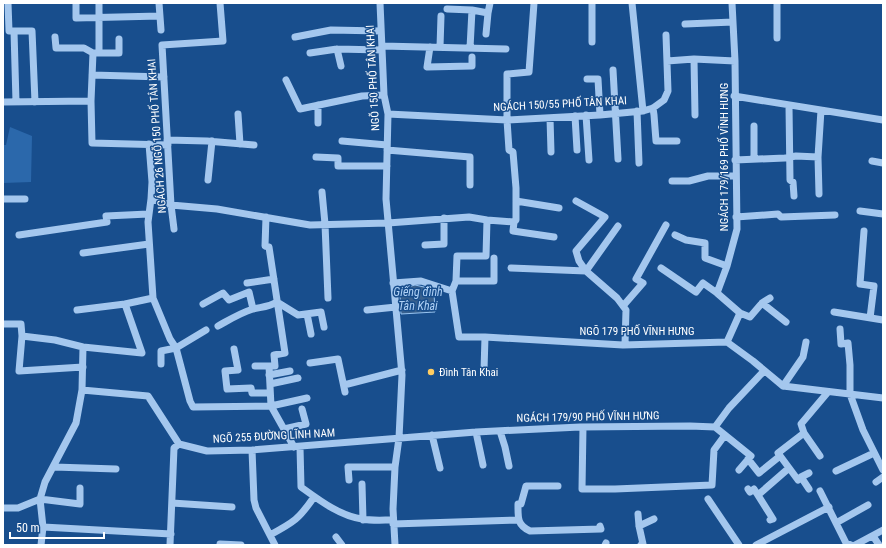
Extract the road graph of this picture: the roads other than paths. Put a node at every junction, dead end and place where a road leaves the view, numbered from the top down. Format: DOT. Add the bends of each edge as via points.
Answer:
graph roads {
  1 [pos="8,3"];
  2 [pos="76,3"];
  3 [pos="99,3"];
  4 [pos="159,3"];
  5 [pos="220,3"];
  6 [pos="380,3"];
  7 [pos="490,3"];
  8 [pos="534,3"];
  9 [pos="592,3"];
  10 [pos="632,3"];
  11 [pos="732,3"];
  12 [pos="777,3"];
  13 [pos="446,9"];
  14 [pos="472,10"];
  15 [pos="488,13"];
  16 [pos="160,16"];
  17 [pos="441,16"];
  18 [pos="98,18"];
  19 [pos="733,22"];
  20 [pos="685,24"];
  21 [pos="161,30"];
  22 [pos="14,31"];
  23 [pos="381,31"];
  24 [pos="486,34"];
  25 [pos="666,35"];
  26 [pos="55,37"];
  27 [pos="295,37"];
  28 [pos="777,38"];
  29 [pos="119,39"];
  30 [pos="592,42"];
  31 [pos="430,47"];
  32 [pos="440,47"];
  33 [pos="382,48"];
  34 [pos="470,48"];
  35 [pos="337,49"];
  36 [pos="506,49"];
  37 [pos="96,53"];
  38 [pos="310,53"];
  39 [pos="472,57"];
  40 [pos="694,59"];
  41 [pos="667,61"];
  42 [pos="735,61"];
  43 [pos="340,66"];
  44 [pos="613,70"];
  45 [pos="92,75"];
  46 [pos="164,77"];
  47 [pos="587,79"];
  48 [pos="286,80"];
  49 [pos="384,95"];
  50 [pos="734,96"];
  51 [pos="91,101"];
  52 [pos="3,102"];
  53 [pos="16,102"];
  54 [pos="35,102"];
  55 [pos="318,105"];
  56 [pos="789,106"];
  57 [pos="653,108"];
  58 [pos="821,110"];
  59 [pos="640,111"];
  60 [pos="615,113"];
  61 [pos="238,114"];
  62 [pos="388,114"];
  63 [pos="586,115"];
  64 [pos="600,115"];
  65 [pos="695,115"];
  66 [pos="575,116"];
  67 [pos="550,118"];
  68 [pos="507,120"];
  69 [pos="883,120"];
  70 [pos="318,123"];
  71 [pos="754,126"];
  72 [pos="342,141"];
  73 [pos="677,141"];
  74 [pos="168,142"];
  75 [pos="212,142"];
  76 [pos="148,144"];
  77 [pos="240,144"];
  78 [pos="254,145"];
  79 [pos="387,148"];
  80 [pos="577,150"];
  81 [pos="551,152"];
  82 [pos="316,157"];
  83 [pos="790,157"];
  84 [pos="818,157"];
  85 [pos="618,159"];
  86 [pos="754,159"];
  87 [pos="589,160"];
  88 [pos="735,160"];
  89 [pos="872,161"];
  90 [pos="640,163"];
  91 [pos="883,163"];
  92 [pos="387,166"];
  93 [pos="735,176"];
  94 [pos="208,180"];
  95 [pos="672,181"];
  96 [pos="470,185"];
  97 [pos="322,192"];
  98 [pos="819,194"];
  99 [pos="794,196"];
  100 [pos="25,198"];
  101 [pos="3,199"];
  102 [pos="151,199"];
  103 [pos="516,201"];
  104 [pos="576,202"];
  105 [pos="171,205"];
  106 [pos="559,208"];
  107 [pos="860,211"];
  108 [pos="148,214"];
  109 [pos="883,214"];
  110 [pos="834,215"];
  111 [pos="266,217"];
  112 [pos="736,217"];
  113 [pos="444,218"];
  114 [pos="487,220"];
  115 [pos="514,222"];
  116 [pos="388,223"];
  117 [pos="325,224"];
  118 [pos="666,225"];
  119 [pos="618,226"];
  120 [pos="174,229"];
  121 [pos="864,231"];
  122 [pos="19,235"];
  123 [pos="675,235"];
  124 [pos="554,237"];
  125 [pos="149,244"];
  126 [pos="425,245"];
  127 [pos="83,253"];
  128 [pos="494,258"];
  129 [pos="727,266"];
  130 [pos="511,268"];
  131 [pos="661,268"];
  132 [pos="586,270"];
  133 [pos="274,278"];
  134 [pos="456,281"];
  135 [pos="247,283"];
  136 [pos="393,283"];
  137 [pos="452,291"];
  138 [pos="717,293"];
  139 [pos="154,298"];
  140 [pos="328,298"];
  141 [pos="770,298"];
  142 [pos="278,302"];
  143 [pos="762,303"];
  144 [pos="125,304"];
  145 [pos="203,304"];
  146 [pos="623,306"];
  147 [pos="396,307"];
  148 [pos="252,309"];
  149 [pos="77,310"];
  150 [pos="367,310"];
  151 [pos="834,312"];
  152 [pos="740,313"];
  153 [pos="307,314"];
  154 [pos="870,318"];
  155 [pos="883,320"];
  156 [pos="786,322"];
  157 [pos="3,324"];
  158 [pos="218,326"];
  159 [pos="324,327"];
  160 [pos="840,329"];
  161 [pos="206,330"];
  162 [pos="311,334"];
  163 [pos="22,336"];
  164 [pos="485,337"];
  165 [pos="727,342"];
  166 [pos="806,342"];
  167 [pos="625,344"];
  168 [pos="83,347"];
  169 [pos="176,348"];
  170 [pos="234,349"];
  171 [pos="310,363"];
  172 [pos="161,364"];
  173 [pos="255,366"];
  174 [pos="269,366"];
  175 [pos="82,368"];
  176 [pos="290,370"];
  177 [pos="402,370"];
  178 [pos="484,370"];
  179 [pos="764,371"];
  180 [pos="270,376"];
  181 [pos="298,378"];
  182 [pos="270,384"];
  183 [pos="783,386"];
  184 [pos="82,390"];
  185 [pos="828,392"];
  186 [pos="270,394"];
  187 [pos="850,394"];
  188 [pos="307,398"];
  189 [pos="883,398"];
  190 [pos="271,406"];
  191 [pos="302,409"];
  192 [pos="583,427"];
  193 [pos="715,427"];
  194 [pos="284,429"];
  195 [pos="500,431"];
  196 [pos="476,432"];
  197 [pos="804,433"];
  198 [pos="432,435"];
  199 [pos="725,435"];
  200 [pos="399,438"];
  201 [pos="179,444"];
  202 [pos="297,447"];
  203 [pos="252,450"];
  204 [pos="874,453"];
  205 [pos="780,456"];
  206 [pos="820,456"];
  207 [pos="748,459"];
  208 [pos="483,465"];
  209 [pos="54,466"];
  210 [pos="508,466"];
  211 [pos="395,467"];
  212 [pos="440,468"];
  213 [pos="789,468"];
  214 [pos="116,469"];
  215 [pos="740,470"];
  216 [pos="883,470"];
  217 [pos="836,471"];
  218 [pos="809,472"];
  219 [pos="883,477"];
  220 [pos="801,478"];
  221 [pos="349,480"];
  222 [pos="876,482"];
  223 [pos="362,484"];
  224 [pos="558,486"];
  225 [pos="80,488"];
  226 [pos="809,488"];
  227 [pos="748,489"];
  228 [pos="820,491"];
  229 [pos="758,495"];
  230 [pos="314,497"];
  231 [pos="40,499"];
  232 [pos="708,499"];
  233 [pos="172,503"];
  234 [pos="868,505"];
  235 [pos="232,507"];
  236 [pos="829,507"];
  237 [pos="3,508"];
  238 [pos="638,514"];
  239 [pos="654,519"];
  240 [pos="363,520"];
  241 [pos="518,520"];
  242 [pos="770,520"];
  243 [pos="393,522"];
  244 [pos="836,524"];
  245 [pos="600,526"];
  246 [pos="639,526"];
  247 [pos="43,527"];
  248 [pos="883,530"];
  249 [pos="171,534"];
  250 [pos="270,534"];
  251 [pos="873,536"];
  252 [pos="336,537"];
  253 [pos="220,544"];
  254 [pos="41,545"];
  255 [pos="170,545"];
  256 [pos="241,545"];
  257 [pos="275,545"];
  258 [pos="342,545"];
  259 [pos="395,545"];
  260 [pos="641,545"];
  261 [pos="739,545"];
  262 [pos="756,545"];
  263 [pos="851,545"];
  264 [pos="855,545"];
  265 [pos="879,545"];
  1 -- 22 [label="street" via="9,31"];
  2 -- 18 [label="street" via="76,18"];
  3 -- 18 [label="street"];
  4 -- 16 [label="street"];
  5 -- 46 [label="street, NGÁCH 26 NGÕ 150 PHỐ TÂN KHAI" via="223,41 162,45"];
  6 -- 23 [label="street, NGÕ 150 PHỐ TÂN KHAI"];
  7 -- 15 [label="street"];
  8 -- 68 [label="street" via="529,72 507,71"];
  9 -- 30 [label="street"];
  10 -- 59 [label="street"];
  11 -- 19 [label="street, NGÁCH 179/169 PHỐ VĨNH HƯNG"];
  12 -- 28 [label="street"];
  13 -- 14 [label="street"];
  14 -- 15 [label="street"];
  14 -- 34 [label="street"];
  15 -- 24 [label="street"];
  16 -- 18 [label="street"];
  16 -- 21 [label="street"];
  17 -- 32 [label="street"];
  18 -- 37 [label="street"];
  19 -- 20 [label="street"];
  19 -- 42 [label="street, NGÁCH 179/169 PHỐ VĨNH HƯNG"];
  22 -- 53 [label="street"];
  22 -- 54 [label="street" via="32,31"];
  23 -- 27 [label="street" via="331,30"];
  23 -- 33 [label="street, NGÕ 150 PHỐ TÂN KHAI"];
  25 -- 41 [label="street"];
  26 -- 37 [label="street" via="56,48 84,48"];
  29 -- 37 [label="street" via="118,53"];
  31 -- 32 [label="street"];
  31 -- 33 [label="street"];
  31 -- 39 [label="street" via="427,67 472,66"];
  32 -- 34 [label="street"];
  33 -- 35 [label="street"];
  33 -- 49 [label="street, NGÕ 150 PHỐ TÂN KHAI"];
  34 -- 36 [label="street"];
  35 -- 38 [label="street"];
  35 -- 43 [label="street"];
  37 -- 45 [label="street"];
  40 -- 41 [label="street"];
  40 -- 42 [label="street"];
  40 -- 65 [label="street"];
  41 -- 57 [label="street" via="667,95"];
  42 -- 50 [label="street, NGÁCH 179/169 PHỐ VĨNH HƯNG"];
  44 -- 60 [label="street"];
  45 -- 46 [label="street"];
  45 -- 51 [label="street"];
  46 -- 74 [label="street, NGÁCH 26 NGÕ 150 PHỐ TÂN KHAI"];
  47 -- 64 [label="street" via="598,79"];
  48 -- 55 [label="street" via="300,109"];
  49 -- 55 [label="street" via="362,96"];
  49 -- 62 [label="street, NGÕ 150 PHỐ TÂN KHAI"];
  50 -- 56 [label="street"];
  50 -- 88 [label="street, NGÁCH 179/169 PHỐ VĨNH HƯNG"];
  51 -- 54 [label="street"];
  51 -- 76 [label="street" via="92,143"];
  52 -- 53 [label="street"];
  53 -- 54 [label="street"];
  55 -- 70 [label="street"];
  56 -- 58 [label="street"];
  56 -- 83 [label="street"];
  57 -- 59 [label="street, NGÁCH 150/55 PHỐ TÂN KHAI"];
  57 -- 73 [label="street" via="656,141"];
  58 -- 69 [label="street"];
  58 -- 84 [label="street"];
  59 -- 60 [label="street, NGÁCH 150/55 PHỐ TÂN KHAI"];
  59 -- 90 [label="street"];
  60 -- 64 [label="street, NGÁCH 150/55 PHỐ TÂN KHAI"];
  60 -- 85 [label="street"];
  61 -- 77 [label="street"];
  62 -- 68 [label="street, NGÁCH 150/55 PHỐ TÂN KHAI"];
  62 -- 79 [label="street, NGÕ 150 PHỐ TÂN KHAI"];
  63 -- 64 [label="street, NGÁCH 150/55 PHỐ TÂN KHAI"];
  63 -- 66 [label="street, NGÁCH 150/55 PHỐ TÂN KHAI"];
  63 -- 87 [label="street"];
  66 -- 67 [label="street, NGÁCH 150/55 PHỐ TÂN KHAI"];
  66 -- 80 [label="street"];
  67 -- 68 [label="street, NGÁCH 150/55 PHỐ TÂN KHAI"];
  67 -- 81 [label="street"];
  68 -- 103 [label="street" via="509,150 513,152"];
  71 -- 86 [label="street"];
  72 -- 79 [label="street"];
  74 -- 75 [label="street"];
  74 -- 76 [label="street"];
  74 -- 105 [label="street, NGÁCH 26 NGÕ 150 PHỐ TÂN KHAI"];
  75 -- 77 [label="street"];
  75 -- 94 [label="street"];
  76 -- 102 [label="street"];
  77 -- 78 [label="street"];
  79 -- 92 [label="street, NGÕ 150 PHỐ TÂN KHAI"];
  79 -- 96 [label="street" via="470,157"];
  82 -- 92 [label="street" via="338,158 338,166"];
  83 -- 84 [label="street"];
  83 -- 86 [label="street"];
  83 -- 99 [label="street" via="790,180 793,182"];
  84 -- 98 [label="street"];
  86 -- 88 [label="street"];
  88 -- 93 [label="street, NGÁCH 179/169 PHỐ VĨNH HƯNG"];
  89 -- 91 [label="street"];
  92 -- 116 [label="street, NGÕ 150 PHỐ TÂN KHAI"];
  93 -- 95 [label="street" via="708,176 689,181"];
  93 -- 112 [label="street, NGÁCH 179/169 PHỐ VĨNH HƯNG"];
  97 -- 117 [label="street"];
  100 -- 101 [label="street"];
  102 -- 105 [label="street"];
  102 -- 108 [label="street"];
  103 -- 106 [label="street"];
  103 -- 115 [label="street"];
  104 -- 132 [label="street" via="604,217 576,252"];
  105 -- 111 [label="street"];
  105 -- 120 [label="street, NGÁCH 26 NGÕ 150 PHỐ TÂN KHAI"];
  107 -- 109 [label="street"];
  108 -- 122 [label="street" via="106,216 107,222"];
  108 -- 125 [label="street"];
  110 -- 112 [label="street" via="781,217 778,214"];
  111 -- 117 [label="street" via="310,225"];
  111 -- 133 [label="street" via="265,246 269,247"];
  112 -- 129 [label="street, NGÁCH 179/169 PHỐ VĨNH HƯNG" via="737,229"];
  113 -- 114 [label="street" via="469,217"];
  113 -- 116 [label="street"];
  113 -- 126 [label="street" via="444,244"];
  114 -- 115 [label="street"];
  114 -- 134 [label="street" via="486,256 457,256"];
  115 -- 124 [label="street" via="513,231"];
  116 -- 117 [label="street"];
  116 -- 136 [label="street"];
  117 -- 140 [label="street"];
  118 -- 146 [label="street" via="636,279 643,284"];
  119 -- 132 [label="street"];
  121 -- 154 [label="street" via="860,284 874,286"];
  123 -- 129 [label="street" via="705,243 705,258"];
  125 -- 127 [label="street"];
  125 -- 139 [label="street"];
  128 -- 134 [label="street" via="494,281"];
  129 -- 138 [label="street, NGÁCH 179/169 PHỐ VĨNH HƯNG"];
  130 -- 132 [label="street"];
  131 -- 138 [label="street" via="696,292 703,283"];
  132 -- 146 [label="street"];
  133 -- 135 [label="street"];
  133 -- 142 [label="street"];
  134 -- 137 [label="street"];
  136 -- 137 [label="street" via="421,281"];
  136 -- 147 [label="street"];
  137 -- 164 [label="street, NGÕ 179 PHỐ VĨNH HƯNG" via="458,337"];
  138 -- 152 [label="street"];
  139 -- 144 [label="street"];
  139 -- 169 [label="street"];
  141 -- 143 [label="street"];
  142 -- 148 [label="street" via="271,306"];
  142 -- 153 [label="street" via="298,315"];
  142 -- 174 [label="street" via="285,353 274,355 275,366"];
  143 -- 152 [label="street" via="750,317"];
  143 -- 156 [label="street"];
  144 -- 149 [label="street"];
  144 -- 168 [label="street" via="142,353"];
  145 -- 148 [label="street" via="223,292 229,300 249,292"];
  146 -- 167 [label="street" via="626,310"];
  147 -- 150 [label="street"];
  147 -- 177 [label="street"];
  148 -- 158 [label="street"];
  151 -- 154 [label="street"];
  152 -- 165 [label="street"];
  153 -- 159 [label="street" via="321,312"];
  153 -- 162 [label="street"];
  154 -- 155 [label="street"];
  157 -- 163 [label="street" via="21,324"];
  160 -- 187 [label="street" via="842,344 848,344"];
  161 -- 169 [label="street"];
  163 -- 168 [label="street"];
  163 -- 175 [label="street" via="19,370"];
  164 -- 167 [label="street, NGÕ 179 PHỐ VĨNH HƯNG"];
  164 -- 178 [label="street"];
  165 -- 167 [label="street, NGÕ 179 PHỐ VĨNH HƯNG"];
  165 -- 179 [label="street"];
  166 -- 183 [label="street" via="803,356"];
  168 -- 175 [label="street"];
  169 -- 172 [label="street" via="161,352"];
  169 -- 190 [label="street" via="193,407"];
  170 -- 186 [label="street" via="238,370 225,371 227,389 251,388 252,393"];
  171 -- 177 [label="street" via="338,359 344,388"];
  173 -- 174 [label="street"];
  174 -- 180 [label="street"];
  175 -- 184 [label="street"];
  176 -- 180 [label="street"];
  177 -- 200 [label="street"];
  179 -- 183 [label="street"];
  179 -- 193 [label="street"];
  180 -- 182 [label="street"];
  181 -- 182 [label="street"];
  182 -- 186 [label="street"];
  183 -- 185 [label="street"];
  184 -- 201 [label="street" via="148,396"];
  184 -- 209 [label="street" via="76,424"];
  185 -- 187 [label="street"];
  185 -- 197 [label="street" via="801,424"];
  186 -- 190 [label="street"];
  187 -- 189 [label="street"];
  187 -- 204 [label="street"];
  188 -- 190 [label="street"];
  190 -- 194 [label="street"];
  191 -- 194 [label="street" via="306,424"];
  192 -- 193 [label="street, NGÁCH 179/90 PHỐ VĨNH HƯNG"];
  192 -- 195 [label="street, NGÁCH 179/90 PHỐ VĨNH HƯNG"];
  192 -- 199 [label="street" via="582,489 712,485 714,450"];
  193 -- 199 [label="street"];
  194 -- 202 [label="street"];
  195 -- 196 [label="street, NGÁCH 179/90 PHỐ VĨNH HƯNG"];
  195 -- 210 [label="street"];
  196 -- 198 [label="street, NGÁCH 179/90 PHỐ VĨNH HƯNG"];
  196 -- 208 [label="street"];
  197 -- 205 [label="street" via="778,453"];
  197 -- 206 [label="street"];
  198 -- 200 [label="street, NGÁCH 179/90 PHỐ VĨNH HƯNG"];
  198 -- 212 [label="street"];
  199 -- 207 [label="street" via="751,456"];
  200 -- 202 [label="street, NGÕ 255 ĐƯỜNG LĨNH NAM"];
  200 -- 211 [label="street"];
  201 -- 203 [label="street, NGÕ 255 ĐƯỜNG LĨNH NAM" via="207,451"];
  201 -- 233 [label="street" via="174,448"];
  202 -- 203 [label="street, NGÕ 255 ĐƯỜNG LĨNH NAM"];
  202 -- 230 [label="street" via="301,487"];
  203 -- 250 [label="street" via="254,500"];
  204 -- 216 [label="street"];
  204 -- 217 [label="street"];
  205 -- 207 [label="street" via="758,473"];
  205 -- 213 [label="street"];
  207 -- 215 [label="street"];
  209 -- 214 [label="street"];
  209 -- 231 [label="street" via="45,482"];
  211 -- 221 [label="street" via="348,467"];
  211 -- 243 [label="street"];
  213 -- 220 [label="street" via="798,480"];
  213 -- 229 [label="street"];
  218 -- 220 [label="street"];
  219 -- 222 [label="street"];
  220 -- 226 [label="street"];
  223 -- 240 [label="street"];
  224 -- 241 [label="street" via="526,486 521,504 518,504"];
  225 -- 231 [label="street" via="80,504"];
  227 -- 229 [label="street" via="750,492 754,489"];
  228 -- 236 [label="street"];
  229 -- 242 [label="street" via="773,519"];
  230 -- 240 [label="street" via="347,516"];
  230 -- 250 [label="street" via="303,514"];
  231 -- 237 [label="street" via="18,508"];
  231 -- 247 [label="street"];
  232 -- 261 [label="street"];
  233 -- 235 [label="street"];
  233 -- 249 [label="street"];
  234 -- 244 [label="street"];
  236 -- 244 [label="street"];
  236 -- 262 [label="street"];
  238 -- 246 [label="street"];
  239 -- 246 [label="street"];
  240 -- 243 [label="street"];
  241 -- 243 [label="street"];
  241 -- 245 [label="street" via="530,531 601,529"];
  243 -- 259 [label="street"];
  244 -- 263 [label="street" via="846,543"];
  246 -- 260 [label="street" via="643,544"];
  247 -- 249 [label="street"];
  247 -- 254 [label="street"];
  248 -- 251 [label="street"];
  249 -- 255 [label="street"];
  250 -- 257 [label="street"];
  251 -- 264 [label="street"];
  251 -- 265 [label="street"];
  252 -- 258 [label="street"];
  253 -- 256 [label="street"];
}
